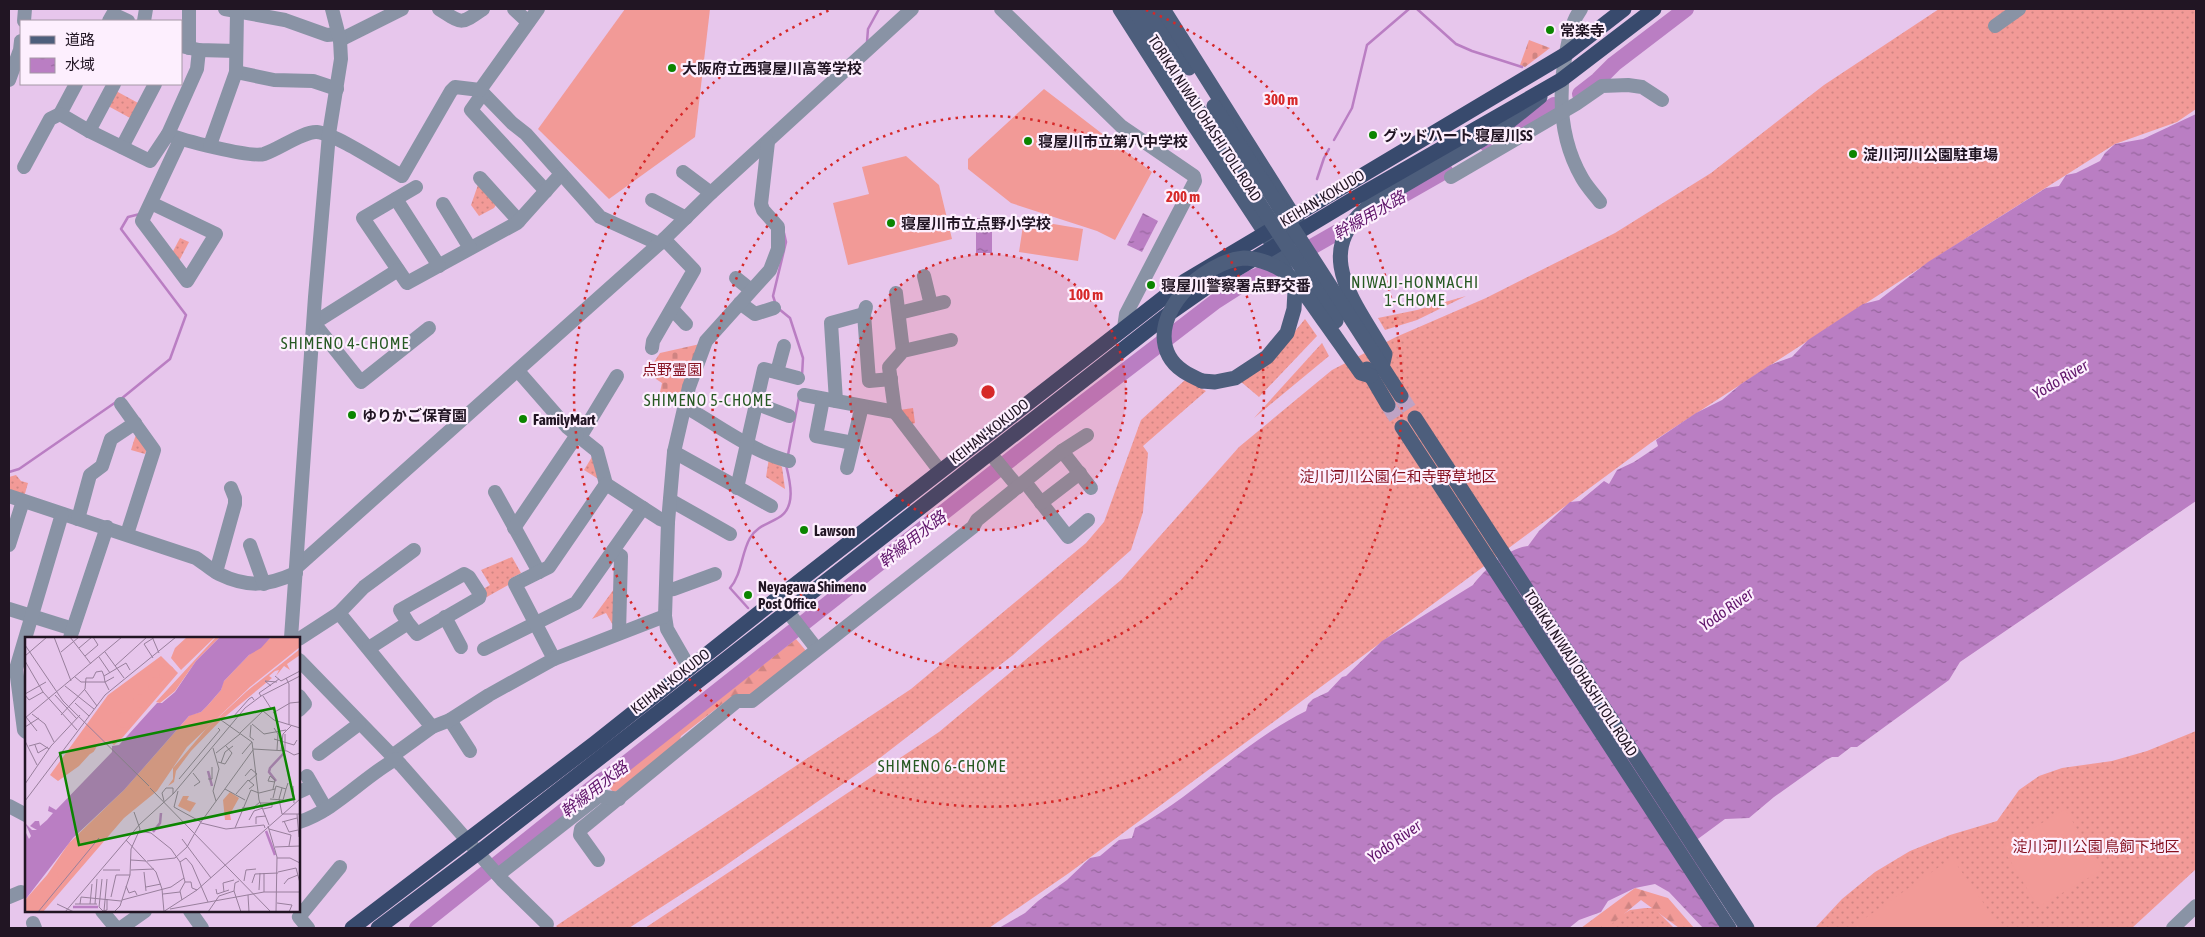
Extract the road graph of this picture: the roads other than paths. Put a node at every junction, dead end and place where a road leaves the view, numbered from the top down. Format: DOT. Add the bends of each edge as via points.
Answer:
graph roads {
  1 [pos="189,9"];
  2 [pos="332,9"];
  3 [pos="402,9"];
  4 [pos="439,9"];
  5 [pos="484,9"];
  6 [pos="514,9"];
  7 [pos="538,9"];
  8 [pos="912,9"];
  9 [pos="1001,9"];
  10 [pos="1120,9"];
  11 [pos="1134,9"];
  12 [pos="1150,9"];
  13 [pos="1163,9"];
  14 [pos="1580,9"];
  15 [pos="1624,9"];
  16 [pos="1654,9"];
  17 [pos="2019,9"];
  18 [pos="231,10"];
  19 [pos="285,14"];
  20 [pos="110,20"];
  21 [pos="126,20"];
  22 [pos="528,22"];
  23 [pos="1995,26"];
  24 [pos="339,37"];
  25 [pos="190,48"];
  26 [pos="20,49"];
  27 [pos="236,51"];
  28 [pos="1566,54"];
  29 [pos="236,72"];
  30 [pos="9,80"];
  31 [pos="1561,80"];
  32 [pos="75,85"];
  33 [pos="113,85"];
  34 [pos="154,85"];
  35 [pos="337,89"];
  36 [pos="482,91"];
  37 [pos="1662,100"];
  38 [pos="1207,110"];
  39 [pos="1562,112"];
  40 [pos="60,114"];
  41 [pos="512,123"];
  42 [pos="89,131"];
  43 [pos="329,134"];
  44 [pos="174,137"];
  45 [pos="497,138"];
  46 [pos="768,142"];
  47 [pos="210,146"];
  48 [pos="122,147"];
  49 [pos="1468,157"];
  50 [pos="24,167"];
  51 [pos="683,172"];
  52 [pos="561,174"];
  53 [pos="1451,176"];
  54 [pos="480,178"];
  55 [pos="416,187"];
  56 [pos="546,191"];
  57 [pos="711,193"];
  58 [pos="396,199"];
  59 [pos="652,200"];
  60 [pos="1600,202"];
  61 [pos="151,203"];
  62 [pos="443,204"];
  63 [pos="1293,215"];
  64 [pos="686,218"];
  65 [pos="519,221"];
  66 [pos="1303,230"];
  67 [pos="1265,232"];
  68 [pos="661,241"];
  69 [pos="1274,246"];
  70 [pos="470,248"];
  71 [pos="439,266"];
  72 [pos="398,270"];
  73 [pos="924,276"];
  74 [pos="736,278"];
  75 [pos="751,290"];
  76 [pos="896,293"];
  77 [pos="740,302"];
  78 [pos="774,308"];
  79 [pos="672,309"];
  80 [pos="899,313"];
  81 [pos="314,324"];
  82 [pos="686,324"];
  83 [pos="429,328"];
  84 [pos="1124,328"];
  85 [pos="951,340"];
  86 [pos="784,346"];
  87 [pos="652,348"];
  88 [pos="903,351"];
  89 [pos="518,371"];
  90 [pos="777,372"];
  91 [pos="1377,372"];
  92 [pos="616,376"];
  93 [pos="798,378"];
  94 [pos="891,379"];
  95 [pos="804,395"];
  96 [pos="830,400"];
  97 [pos="1395,400"];
  98 [pos="755,403"];
  99 [pos="121,404"];
  100 [pos="684,406"];
  101 [pos="862,406"];
  102 [pos="895,412"];
  103 [pos="789,416"];
  104 [pos="1415,418"];
  105 [pos="135,423"];
  106 [pos="1402,427"];
  107 [pos="1086,435"];
  108 [pos="578,436"];
  109 [pos="746,442"];
  110 [pos="853,443"];
  111 [pos="1062,451"];
  112 [pos="674,452"];
  113 [pos="994,457"];
  114 [pos="789,461"];
  115 [pos="847,468"];
  116 [pos="940,472"];
  117 [pos="1080,473"];
  118 [pos="606,484"];
  119 [pos="1022,484"];
  120 [pos="231,488"];
  121 [pos="737,488"];
  122 [pos="1091,488"];
  123 [pos="495,492"];
  124 [pos="9,496"];
  125 [pos="670,500"];
  126 [pos="22,501"];
  127 [pos="1041,503"];
  128 [pos="771,506"];
  129 [pos="643,508"];
  130 [pos="62,514"];
  131 [pos="78,519"];
  132 [pos="1088,520"];
  133 [pos="668,522"];
  134 [pos="107,527"];
  135 [pos="514,528"];
  136 [pos="127,534"];
  137 [pos="730,534"];
  138 [pos="250,544"];
  139 [pos="9,545"];
  140 [pos="414,550"];
  141 [pos="613,551"];
  142 [pos="296,570"];
  143 [pos="216,572"];
  144 [pos="539,572"];
  145 [pos="715,574"];
  146 [pos="264,584"];
  147 [pos="666,590"];
  148 [pos="9,609"];
  149 [pos="339,613"];
  150 [pos="32,616"];
  151 [pos="665,616"];
  152 [pos="445,617"];
  153 [pos="792,617"];
  154 [pos="408,623"];
  155 [pos="535,623"];
  156 [pos="619,633"];
  157 [pos="71,634"];
  158 [pos="26,637"];
  159 [pos="291,637"];
  160 [pos="300,638"];
  161 [pos="25,639"];
  162 [pos="461,647"];
  163 [pos="369,648"];
  164 [pos="816,648"];
  165 [pos="484,649"];
  166 [pos="554,659"];
  167 [pos="300,661"];
  168 [pos="690,669"];
  169 [pos="18,689"];
  170 [pos="300,697"];
  171 [pos="300,709"];
  172 [pos="450,720"];
  173 [pos="25,724"];
  174 [pos="359,724"];
  175 [pos="432,727"];
  176 [pos="470,751"];
  177 [pos="319,754"];
  178 [pos="394,757"];
  179 [pos="300,791"];
  180 [pos="619,799"];
  181 [pos="9,806"];
  182 [pos="326,809"];
  183 [pos="25,814"];
  184 [pos="300,822"];
  185 [pos="467,840"];
  186 [pos="598,860"];
  187 [pos="490,866"];
  188 [pos="340,867"];
  189 [pos="2196,906"];
  190 [pos="103,912"];
  191 [pos="144,912"];
  192 [pos="191,912"];
  193 [pos="547,924"];
  194 [pos="129,926"];
  195 [pos="116,928"];
  196 [pos="202,928"];
  197 [pos="308,928"];
  198 [pos="352,928"];
  199 [pos="378,928"];
  200 [pos="1729,928"];
  201 [pos="1747,928"];
  202 [pos="2174,928"];
  1 -- 25 [label="street"];
  2 -- 24 [label="street"];
  3 -- 24 [label="street"];
  4 -- 5 [label="street" via="465,22"];
  6 -- 22 [label="street"];
  7 -- 22 [label="street"];
  8 -- 46 [label="street"];
  9 -- 84 [label="street" via="1121,126 1194,176 1195,181 1126,314"];
  10 -- 67 [label="main road"];
  11 -- 38 [label="main road, TORIKAI NIWAJI OHASHI TOLL ROAD"];
  12 -- 38 [label="main road, TORIKAI NIWAJI OHASHI TOLL ROAD"];
  13 -- 63 [label="main road"];
  14 -- 28 [label="street" via="1573,22"];
  15 -- 28 [label="highway, KEIHAN-KOKUDO"];
  16 -- 31 [label="highway, KEIHAN-KOKUDO"];
  17 -- 23 [label="street"];
  18 -- 19 [label="street"];
  18 -- 27 [label="street"];
  19 -- 24 [label="street" via="315,32"];
  20 -- 21 [label="street" via="113,14"];
  22 -- 36 [label="street"];
  24 -- 35 [label="street" via="341,59"];
  25 -- 27 [label="street"];
  25 -- 44 [label="street" via="197,69"];
  26 -- 30 [label="street"];
  27 -- 29 [label="street"];
  28 -- 31 [label="street"];
  28 -- 63 [label="highway, KEIHAN-KOKUDO"];
  29 -- 35 [label="street" via="274,80 313,81"];
  29 -- 47 [label="street"];
  31 -- 39 [label="street"];
  31 -- 49 [label="main road"];
  31 -- 66 [label="highway, KEIHAN-KOKUDO"];
  32 -- 40 [label="street"];
  33 -- 42 [label="street"];
  34 -- 48 [label="street"];
  35 -- 43 [label="street"];
  36 -- 41 [label="street"];
  36 -- 43 [label="street" via="455,88 451,91 402,176"];
  36 -- 45 [label="street" via="471,110"];
  37 -- 39 [label="street" via="1642,86 1602,86"];
  38 -- 91 [label="main road, TORIKAI NIWAJI OHASHI TOLL ROAD, bridge"];
  39 -- 49 [label="street"];
  39 -- 60 [label="street" via="1572,158"];
  40 -- 42 [label="street"];
  40 -- 50 [label="street" via="50,119"];
  41 -- 45 [label="street"];
  41 -- 52 [label="street"];
  42 -- 48 [label="street"];
  43 -- 47 [label="street" via="314,132 304,135 262,155"];
  43 -- 81 [label="street"];
  44 -- 47 [label="street"];
  44 -- 48 [label="street" via="150,161"];
  44 -- 61 [label="street"];
  45 -- 56 [label="street"];
  46 -- 57 [label="street"];
  46 -- 75 [label="street" via="761,204 762,210 778,227 778,249 770,270"];
  49 -- 53 [label="street"];
  49 -- 91 [label="main road" via="1372,204 1357,215 1346,232 1340,259 1341,272 1385,354"];
  51 -- 57 [label="street"];
  52 -- 56 [label="street"];
  52 -- 68 [label="street" via="600,217"];
  54 -- 65 [label="street"];
  55 -- 58 [label="street"];
  56 -- 65 [label="street"];
  57 -- 64 [label="street"];
  58 -- 71 [label="street"];
  58 -- 72 [label="street" via="363,218"];
  59 -- 64 [label="street"];
  61 -- 61 [label="street" via="142,222 187,281 216,234"];
  62 -- 70 [label="street"];
  63 -- 66 [label="main road"];
  63 -- 67 [label="highway, KEIHAN-KOKUDO"];
  64 -- 68 [label="street"];
  65 -- 70 [label="street"];
  66 -- 69 [label="highway, KEIHAN-KOKUDO"];
  67 -- 69 [label="main road"];
  67 -- 84 [label="highway, KEIHAN-KOKUDO" via="1185,281"];
  68 -- 79 [label="street" via="694,270"];
  68 -- 89 [label="street"];
  69 -- 91 [label="main road, bridge" via="1295,291 1294,309 1287,333 1267,357 1235,378 1215,382 1202,381 1183,372 1170,357 1164,342 1166,319 1179,296 1210,270 1244,258 1278,268 1295,281 1362,373"];
  69 -- 113 [label="highway, KEIHAN-KOKUDO" via="1167,314"];
  70 -- 71 [label="street"];
  71 -- 72 [label="street" via="407,284"];
  72 -- 81 [label="street"];
  73 -- 80 [label="street" via="937,304"];
  74 -- 75 [label="street"];
  75 -- 77 [label="street"];
  76 -- 80 [label="street"];
  77 -- 78 [label="street" via="755,314"];
  77 -- 100 [label="street" via="706,341"];
  79 -- 82 [label="street"];
  79 -- 87 [label="street"];
  80 -- 88 [label="street"];
  81 -- 83 [label="street" via="361,382"];
  81 -- 142 [label="street"];
  84 -- 116 [label="highway, KEIHAN-KOKUDO"];
  85 -- 88 [label="street"];
  86 -- 90 [label="street"];
  88 -- 94 [label="street" via="889,367"];
  89 -- 108 [label="street"];
  89 -- 142 [label="street"];
  90 -- 93 [label="street"];
  90 -- 98 [label="street" via="764,369"];
  91 -- 97 [label="main road, TORIKAI NIWAJI OHASHI TOLL ROAD, bridge"];
  92 -- 108 [label="street"];
  94 -- 96 [label="street" via="869,381 865,309 832,323"];
  94 -- 102 [label="street"];
  95 -- 96 [label="street"];
  96 -- 101 [label="street"];
  96 -- 110 [label="street" via="816,436"];
  98 -- 103 [label="street"];
  98 -- 109 [label="street"];
  99 -- 105 [label="street"];
  100 -- 109 [label="street"];
  100 -- 112 [label="street"];
  101 -- 102 [label="street"];
  101 -- 110 [label="street"];
  102 -- 116 [label="street"];
  104 -- 201 [label="main road, TORIKAI NIWAJI OHASHI TOLL ROAD"];
  105 -- 131 [label="street" via="111,439 102,466 90,475"];
  105 -- 136 [label="street" via="154,450"];
  106 -- 200 [label="main road, TORIKAI NIWAJI OHASHI TOLL ROAD"];
  107 -- 111 [label="street"];
  108 -- 118 [label="street" via="597,451"];
  108 -- 135 [label="street"];
  109 -- 114 [label="street"];
  109 -- 121 [label="street"];
  110 -- 115 [label="street"];
  111 -- 117 [label="street"];
  111 -- 119 [label="street"];
  112 -- 121 [label="street"];
  112 -- 125 [label="street"];
  113 -- 119 [label="street"];
  113 -- 153 [label="highway, KEIHAN-KOKUDO"];
  116 -- 168 [label="highway, KEIHAN-KOKUDO"];
  117 -- 122 [label="street"];
  117 -- 127 [label="street"];
  118 -- 129 [label="street"];
  118 -- 144 [label="street" via="549,567"];
  119 -- 127 [label="street"];
  119 -- 164 [label="street"];
  120 -- 143 [label="street" via="235,504"];
  121 -- 128 [label="street"];
  123 -- 135 [label="street"];
  124 -- 126 [label="street"];
  125 -- 133 [label="street"];
  125 -- 137 [label="street"];
  126 -- 130 [label="street"];
  126 -- 139 [label="street"];
  127 -- 132 [label="street" via="1068,537"];
  129 -- 133 [label="street"];
  129 -- 141 [label="street"];
  130 -- 131 [label="street"];
  130 -- 150 [label="street"];
  131 -- 134 [label="street"];
  133 -- 147 [label="street"];
  134 -- 136 [label="street"];
  134 -- 157 [label="street"];
  135 -- 144 [label="street"];
  136 -- 143 [label="street" via="196,558"];
  138 -- 146 [label="street"];
  140 -- 149 [label="street" via="364,587"];
  141 -- 155 [label="street" via="576,603"];
  141 -- 156 [label="street" via="622,556"];
  142 -- 146 [label="street"];
  142 -- 159 [label="street"];
  143 -- 146 [label="street" via="238,581"];
  144 -- 155 [label="street" via="515,584"];
  145 -- 147 [label="street"];
  147 -- 151 [label="street"];
  148 -- 150 [label="street"];
  149 -- 160 [label="street"];
  149 -- 163 [label="street"];
  150 -- 157 [label="street"];
  150 -- 158 [label="street"];
  151 -- 156 [label="street"];
  151 -- 168 [label="street" via="667,629"];
  152 -- 154 [label="street" via="417,634"];
  152 -- 154 [label="street" via="479,598 480,594 464,574 400,610"];
  152 -- 162 [label="street"];
  153 -- 164 [label="street"];
  153 -- 187 [label="highway, KEIHAN-KOKUDO"];
  154 -- 163 [label="street"];
  155 -- 165 [label="street"];
  155 -- 166 [label="street"];
  156 -- 166 [label="street"];
  161 -- 169 [label="street" via="16,669"];
  163 -- 175 [label="street"];
  164 -- 180 [label="street" via="752,701 737,701"];
  166 -- 172 [label="street"];
  167 -- 174 [label="street"];
  168 -- 185 [label="highway, KEIHAN-KOKUDO"];
  169 -- 173 [label="street"];
  170 -- 171 [label="street" via="305,704"];
  172 -- 175 [label="street"];
  172 -- 176 [label="street"];
  174 -- 177 [label="street"];
  174 -- 178 [label="street"];
  175 -- 178 [label="street"];
  178 -- 182 [label="street"];
  178 -- 185 [label="street"];
  179 -- 182 [label="street" via="309,781"];
  180 -- 186 [label="street" via="581,829 580,835"];
  180 -- 187 [label="street" via="599,796"];
  181 -- 183 [label="street"];
  182 -- 184 [label="street"];
  185 -- 187 [label="street"];
  185 -- 198 [label="highway, KEIHAN-KOKUDO"];
  187 -- 193 [label="street"];
  187 -- 199 [label="highway, KEIHAN-KOKUDO"];
  188 -- 197 [label="street" via="299,916"];
  189 -- 202 [label="street"];
  190 -- 195 [label="street"];
  191 -- 194 [label="street"];
  192 -- 196 [label="street"];
}
